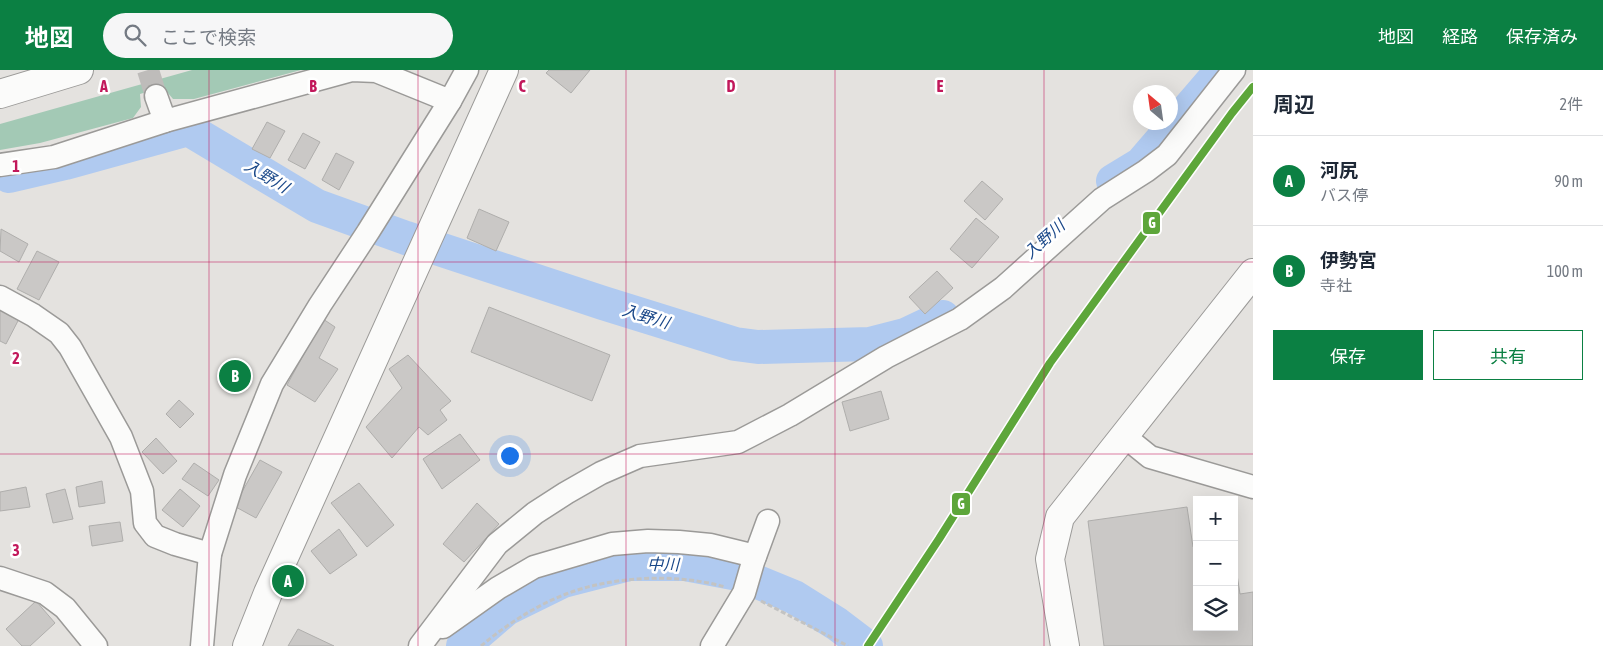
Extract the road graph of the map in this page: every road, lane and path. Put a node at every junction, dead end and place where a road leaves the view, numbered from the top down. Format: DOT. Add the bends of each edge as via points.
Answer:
graph roads {
  1 [pos="79,70"];
  2 [pos="467,70"];
  3 [pos="504,70"];
  4 [pos="1234,70"];
  5 [pos="0,94"];
  6 [pos="156,96"];
  7 [pos="450,101"];
  8 [pos="165,121"];
  9 [pos="0,165"];
  10 [pos="1253,273"];
  11 [pos="0,297"];
  12 [pos="1124,436"];
  13 [pos="1253,487"];
  14 [pos="768,521"];
  15 [pos="210,554"];
  16 [pos="754,559"];
  17 [pos="0,578"];
  18 [pos="745,590"];
  19 [pos="436,626"];
  20 [pos="96,646"];
  21 [pos="202,646"];
  22 [pos="247,646"];
  23 [pos="420,646"];
  24 [pos="481,646"];
  25 [pos="712,646"];
  26 [pos="848,646"];
  27 [pos="1065,646"];
  1 -- 5 [label="main road"];
  2 -- 7 [label="street"];
  3 -- 22 [label="main road"];
  4 -- 19 [label="street" via="1166,154 1102,199 1003,288 967,314 738,442 640,456 566,493 497,544"];
  6 -- 8 [label="street"];
  7 -- 8 [label="street" via="376,71 352,70"];
  7 -- 15 [label="street" via="272,384 235,475"];
  8 -- 9 [label="street" via="54,157"];
  10 -- 12 [label="main road"];
  11 -- 15 [label="street" via="59,333 70,347 120,437 142,491 145,523 155,536"];
  12 -- 13 [label="street" via="1150,457"];
  12 -- 27 [label="main road" via="1060,517 1050,560"];
  14 -- 16 [label="street"];
  15 -- 21 [label="street"];
  16 -- 18 [label="street"];
  16 -- 19 [label="street" via="710,545 687,542 648,540 612,544 534,567 443,627"];
  17 -- 20 [label="street" via="45,593 65,608"];
  18 -- 24 [label="path" via="673,578 599,584 566,594 532,610"];
  18 -- 25 [label="street"];
  18 -- 26 [label="path"];
  19 -- 23 [label="street"];
}
